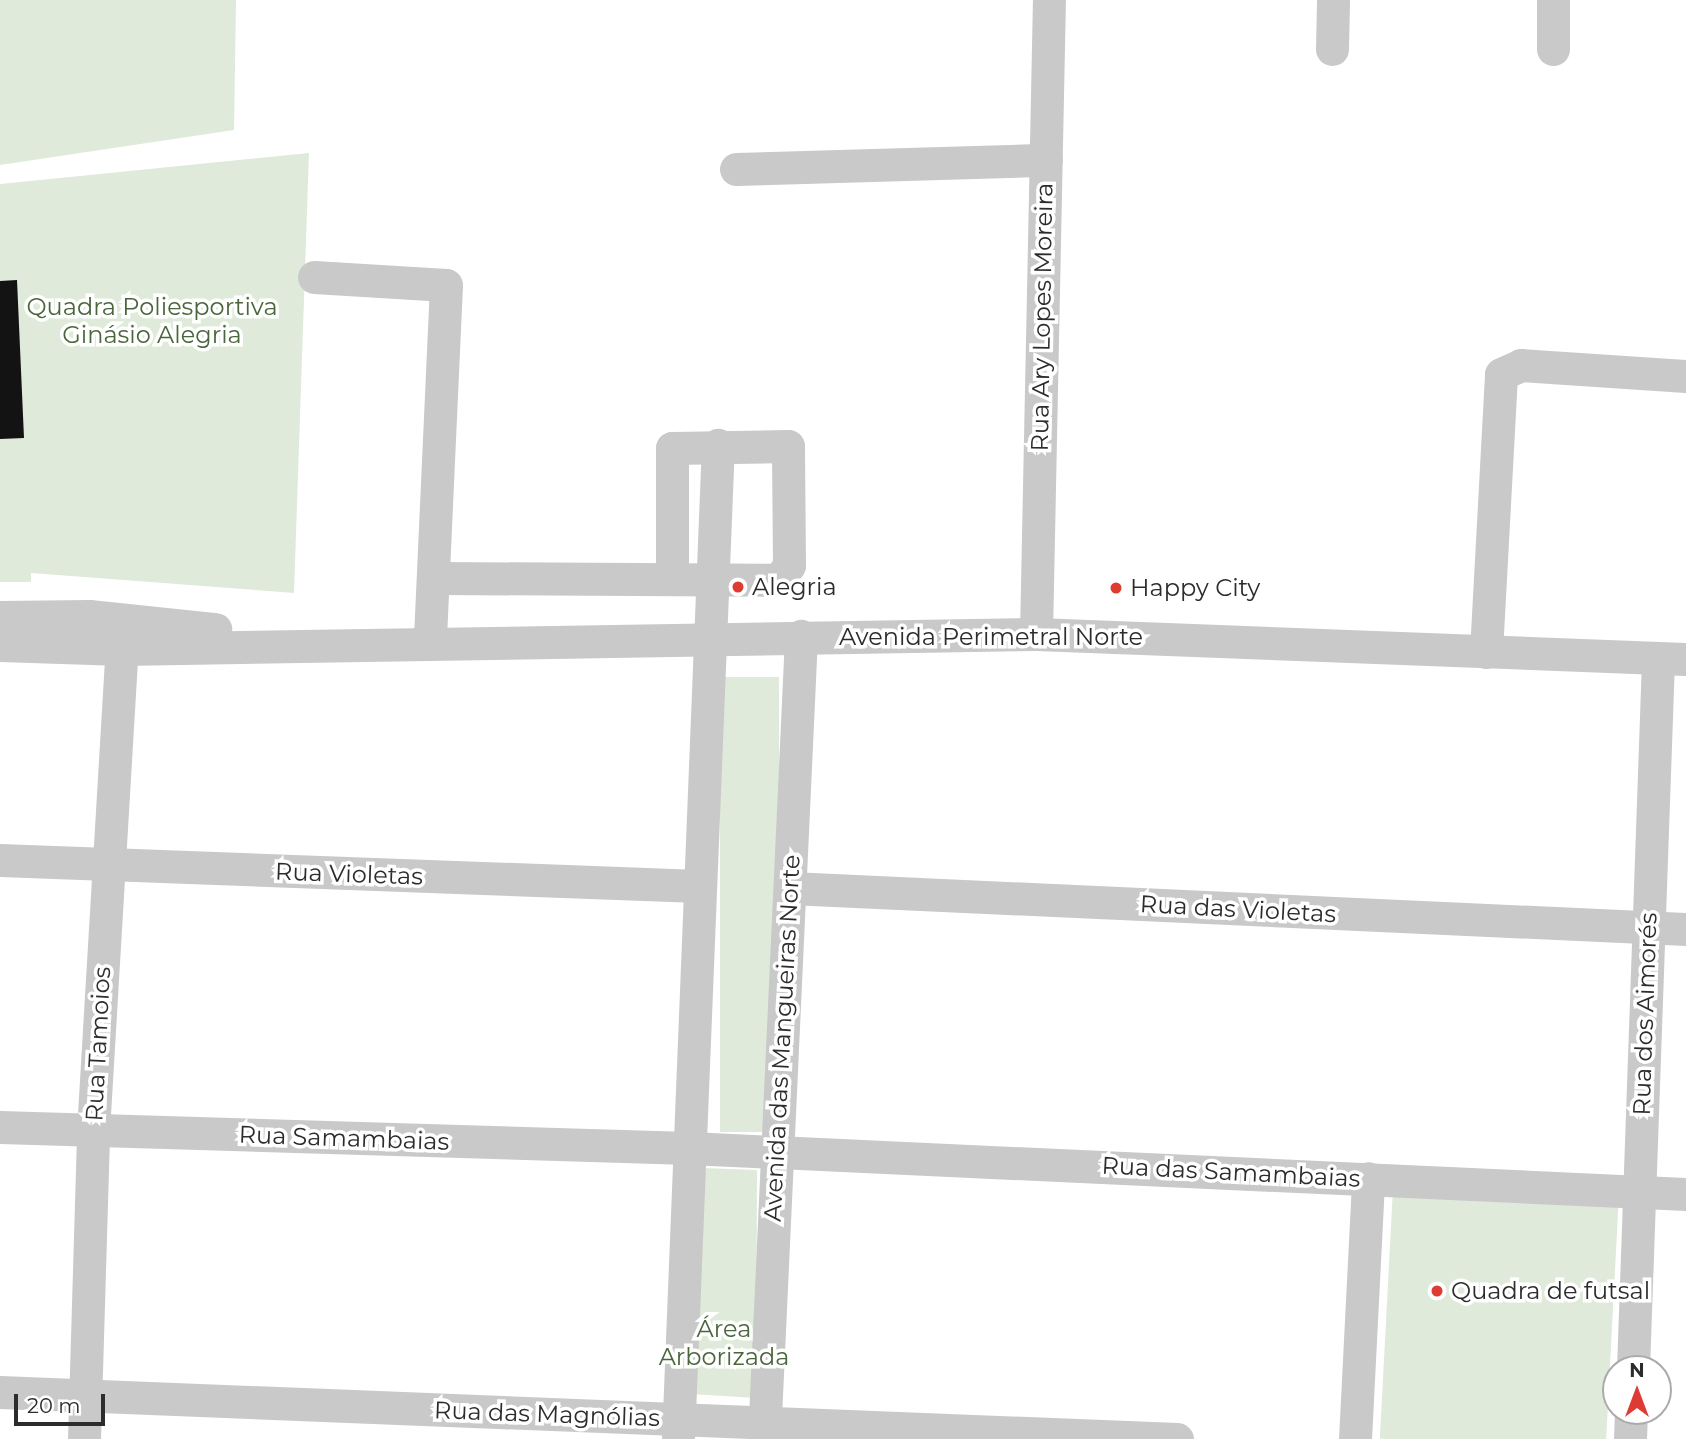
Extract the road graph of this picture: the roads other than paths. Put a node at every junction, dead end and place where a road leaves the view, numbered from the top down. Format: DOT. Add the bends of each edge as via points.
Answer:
graph roads {
  1 [pos="1049,0"];
  2 [pos="1333,0"];
  3 [pos="1553,0"];
  4 [pos="1332,48"];
  5 [pos="1553,48"];
  6 [pos="1046,160"];
  7 [pos="736,169"];
  8 [pos="314,278"];
  9 [pos="1686,376"];
  10 [pos="718,445"];
  11 [pos="437,578"];
  12 [pos="672,579"];
  13 [pos="714,579"];
  14 [pos="0,617"];
  15 [pos="1036,634"];
  16 [pos="801,636"];
  17 [pos="710,637"];
  18 [pos="430,641"];
  19 [pos="297,643"];
  20 [pos="0,645"];
  21 [pos="121,649"];
  22 [pos="1486,652"];
  23 [pos="1672,659"];
  24 [pos="0,860"];
  25 [pos="107,865"];
  26 [pos="699,886"];
  27 [pos="790,888"];
  28 [pos="1648,927"];
  29 [pos="1686,929"];
  30 [pos="0,1127"];
  31 [pos="93,1130"];
  32 [pos="689,1148"];
  33 [pos="776,1151"];
  34 [pos="1368,1178"];
  35 [pos="1639,1192"];
  36 [pos="1686,1194"];
  37 [pos="1633,1355"];
  38 [pos="0,1392"];
  39 [pos="86,1395"];
  40 [pos="679,1429"];
  41 [pos="764,1430"];
  42 [pos="84,1439"];
  43 [pos="1177,1439"];
  44 [pos="1355,1439"];
  1 -- 6 [label="street, Rua Ary Lopes Moreira"];
  2 -- 4 [label="street"];
  3 -- 5 [label="street"];
  6 -- 7 [label="street"];
  6 -- 15 [label="street, Rua Ary Lopes Moreira"];
  8 -- 11 [label="street" via="446,285"];
  9 -- 22 [label="street" via="1521,365 1501,374"];
  10 -- 12 [label="street" via="679,445 670,451"];
  10 -- 13 [label="street"];
  10 -- 13 [label="street" via="790,449 789,565 779,580"];
  11 -- 12 [label="street"];
  11 -- 18 [label="street"];
  12 -- 13 [label="street"];
  13 -- 17 [label="street"];
  14 -- 19 [label="street, Avenida Perimetral Norte" via="121,618"];
  15 -- 16 [label="street, Avenida Perimetral Norte"];
  15 -- 22 [label="street, Avenida Perimetral Norte"];
  16 -- 17 [label="street, Avenida Perimetral Norte"];
  16 -- 27 [label="street, Avenida das Mangueiras Norte"];
  17 -- 18 [label="street, Avenida Perimetral Norte"];
  17 -- 26 [label="street"];
  18 -- 19 [label="street, Avenida Perimetral Norte"];
  19 -- 21 [label="street, Avenida Perimetral Norte"];
  20 -- 21 [label="street, Avenida Perimetral Norte"];
  21 -- 25 [label="street, Rua Tamoios"];
  22 -- 23 [label="street, Avenida Perimetral Norte"];
  23 -- 28 [label="street, Rua dos Aimorés"];
  24 -- 25 [label="street, Rua Violetas"];
  25 -- 26 [label="street, Rua Violetas"];
  25 -- 31 [label="street, Rua Tamoios"];
  26 -- 32 [label="street"];
  27 -- 28 [label="street, Rua das Violetas"];
  27 -- 33 [label="street, Avenida das Mangueiras Norte"];
  28 -- 29 [label="street, Rua das Violetas"];
  28 -- 35 [label="street, Rua dos Aimorés"];
  30 -- 31 [label="street, Rua Samambaias"];
  31 -- 32 [label="street, Rua Samambaias"];
  31 -- 39 [label="street, Rua Tamoios"];
  32 -- 33 [label="street, Rua Samambaias"];
  32 -- 40 [label="street"];
  33 -- 34 [label="street, Rua das Samambaias"];
  33 -- 41 [label="street, Avenida das Mangueiras Norte"];
  34 -- 35 [label="street, Rua das Samambaias"];
  34 -- 44 [label="street"];
  35 -- 36 [label="street, Rua das Samambaias"];
  35 -- 37 [label="street, Rua dos Aimorés"];
  38 -- 39 [label="street, Rua das Magnólias"];
  39 -- 40 [label="street, Rua das Magnólias"];
  39 -- 42 [label="street, Rua Tamoios"];
  40 -- 41 [label="street, Rua das Magnólias"];
  41 -- 43 [label="street, Rua das Magnólias"];
}
